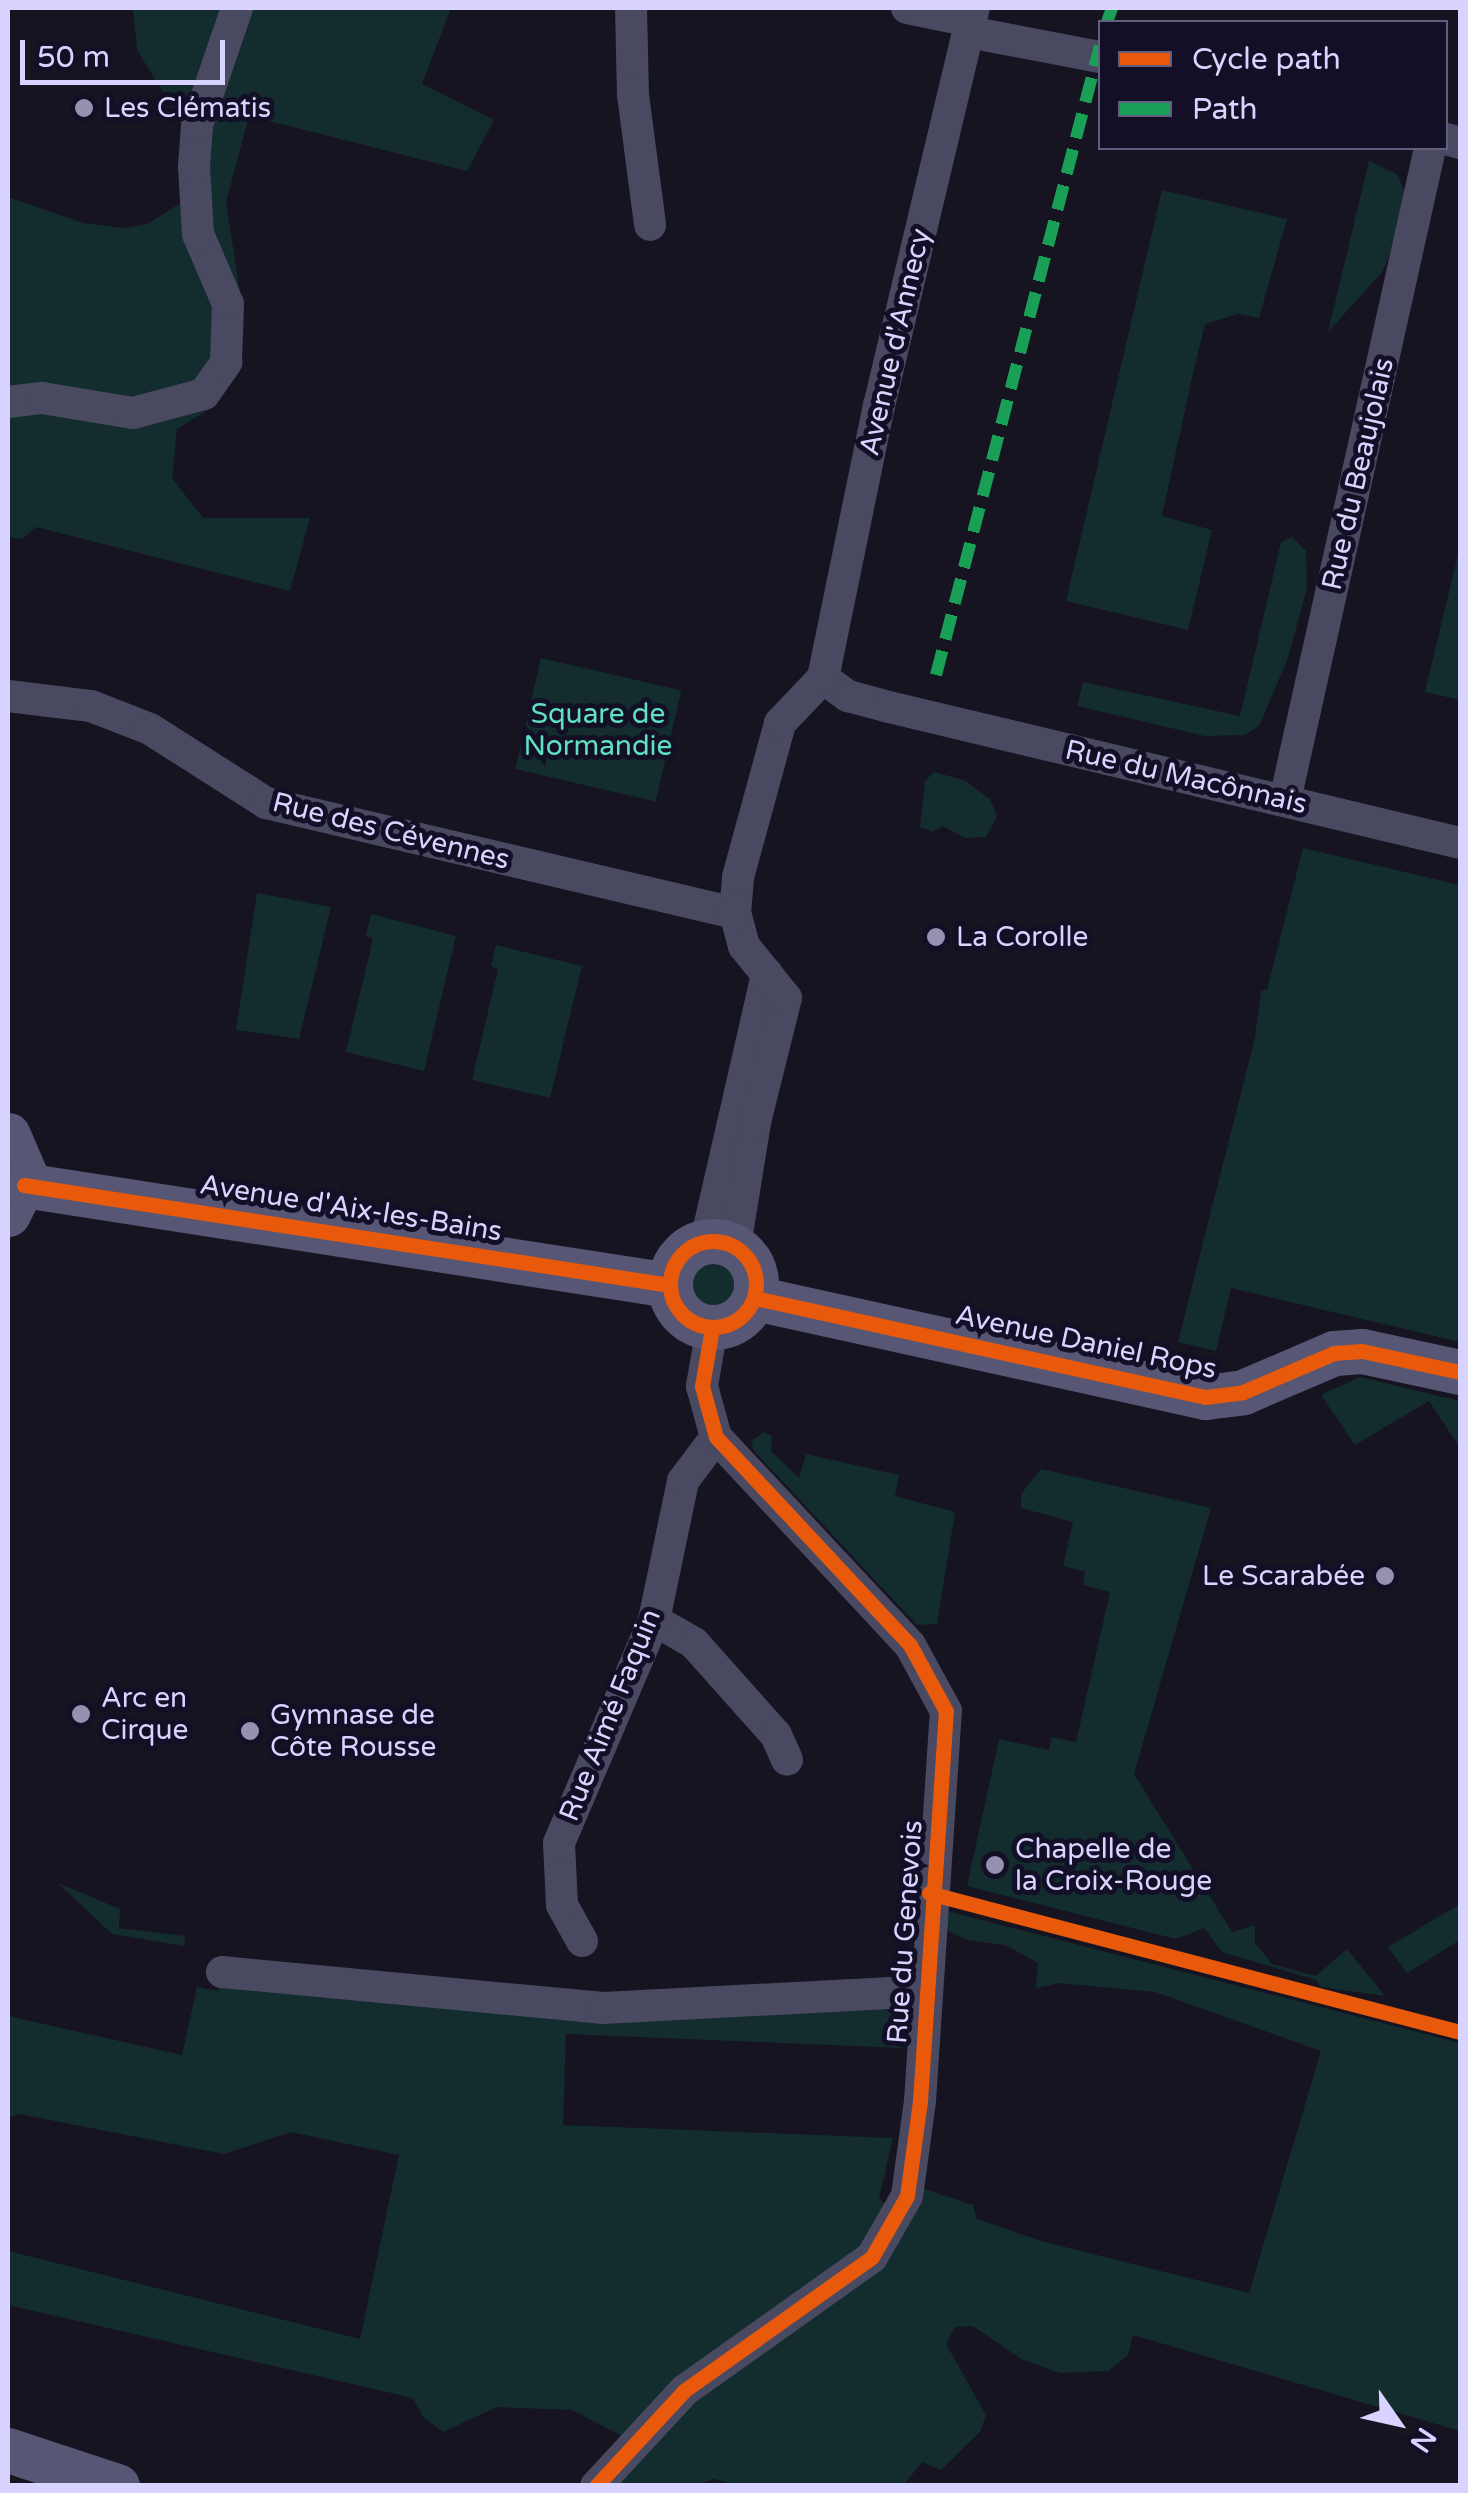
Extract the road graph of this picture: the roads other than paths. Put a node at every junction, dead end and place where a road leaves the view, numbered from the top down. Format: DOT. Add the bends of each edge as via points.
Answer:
graph roads {
  1 [pos="237,8"];
  2 [pos="631,8"];
  3 [pos="906,8"];
  4 [pos="971,20"];
  5 [pos="1098,56"];
  6 [pos="1430,150"];
  7 [pos="650,225"];
  8 [pos="8,402"];
  9 [pos="823,678"];
  10 [pos="8,696"];
  11 [pos="1285,800"];
  12 [pos="1460,842"];
  13 [pos="734,913"];
  14 [pos="8,1135"];
  15 [pos="16,1199"];
  16 [pos="720,1243"];
  17 [pos="670,1285"];
  18 [pos="755,1298"];
  19 [pos="712,1328"];
  20 [pos="1460,1372"];
  21 [pos="716,1437"];
  22 [pos="654,1620"];
  23 [pos="787,1760"];
  24 [pos="582,1942"];
  25 [pos="222,1972"];
  26 [pos="925,1991"];
  27 [pos="8,2450"];
  28 [pos="117,2486"];
  29 [pos="596,2486"];
  1 -- 8 [label="street" via="198,125 194,166 198,234 228,304 226,362 204,394 133,413 42,398"];
  2 -- 7 [label="street" via="633,94"];
  3 -- 4 [label="street"];
  4 -- 5 [label="street"];
  4 -- 9 [label="street, Avenue d'Annecy" via="879,406"];
  6 -- 11 [label="street, Rue du Beaujolais"];
  9 -- 11 [label="street, Rue du Macônnais" via="848,696"];
  9 -- 13 [label="street" via="780,723 770,748"];
  10 -- 13 [label="street, Rue des Cévennes" via="91,706 150,729 266,803"];
  11 -- 12 [label="street, Rue du Macônnais"];
  13 -- 16 [label="street" via="744,946 767,974"];
  14 -- 15 [label="main road, Avenue d'Aix-les-Bains" via="23,1160"];
  15 -- 17 [label="main road, Avenue d'Aix-les-Bains"];
  16 -- 17 [label="main road" via="681,1255"];
  16 -- 18 [label="main road" via="754,1268"];
  17 -- 19 [label="main road" via="687,1319"];
  18 -- 19 [label="main road" via="736,1321"];
  18 -- 20 [label="main road, Avenue Daniel Rops" via="1199,1396 1243,1392 1334,1353 1362,1351"];
  19 -- 21 [label="street, Rue du Genevois" via="702,1386"];
  21 -- 22 [label="street, Rue Aimé Faquin" via="683,1480"];
  21 -- 26 [label="street, Rue du Genevois" via="910,1645 941,1694 946,1732"];
  22 -- 23 [label="street" via="694,1643 776,1735"];
  22 -- 24 [label="street, Rue Aimé Faquin" via="559,1843 562,1905"];
  25 -- 26 [label="street, Rue du Genevois" via="603,2008"];
  26 -- 29 [label="street, Rue du Genevois" via="913,2164 894,2226 852,2276 685,2390"];
  27 -- 28 [label="main road"];
}
